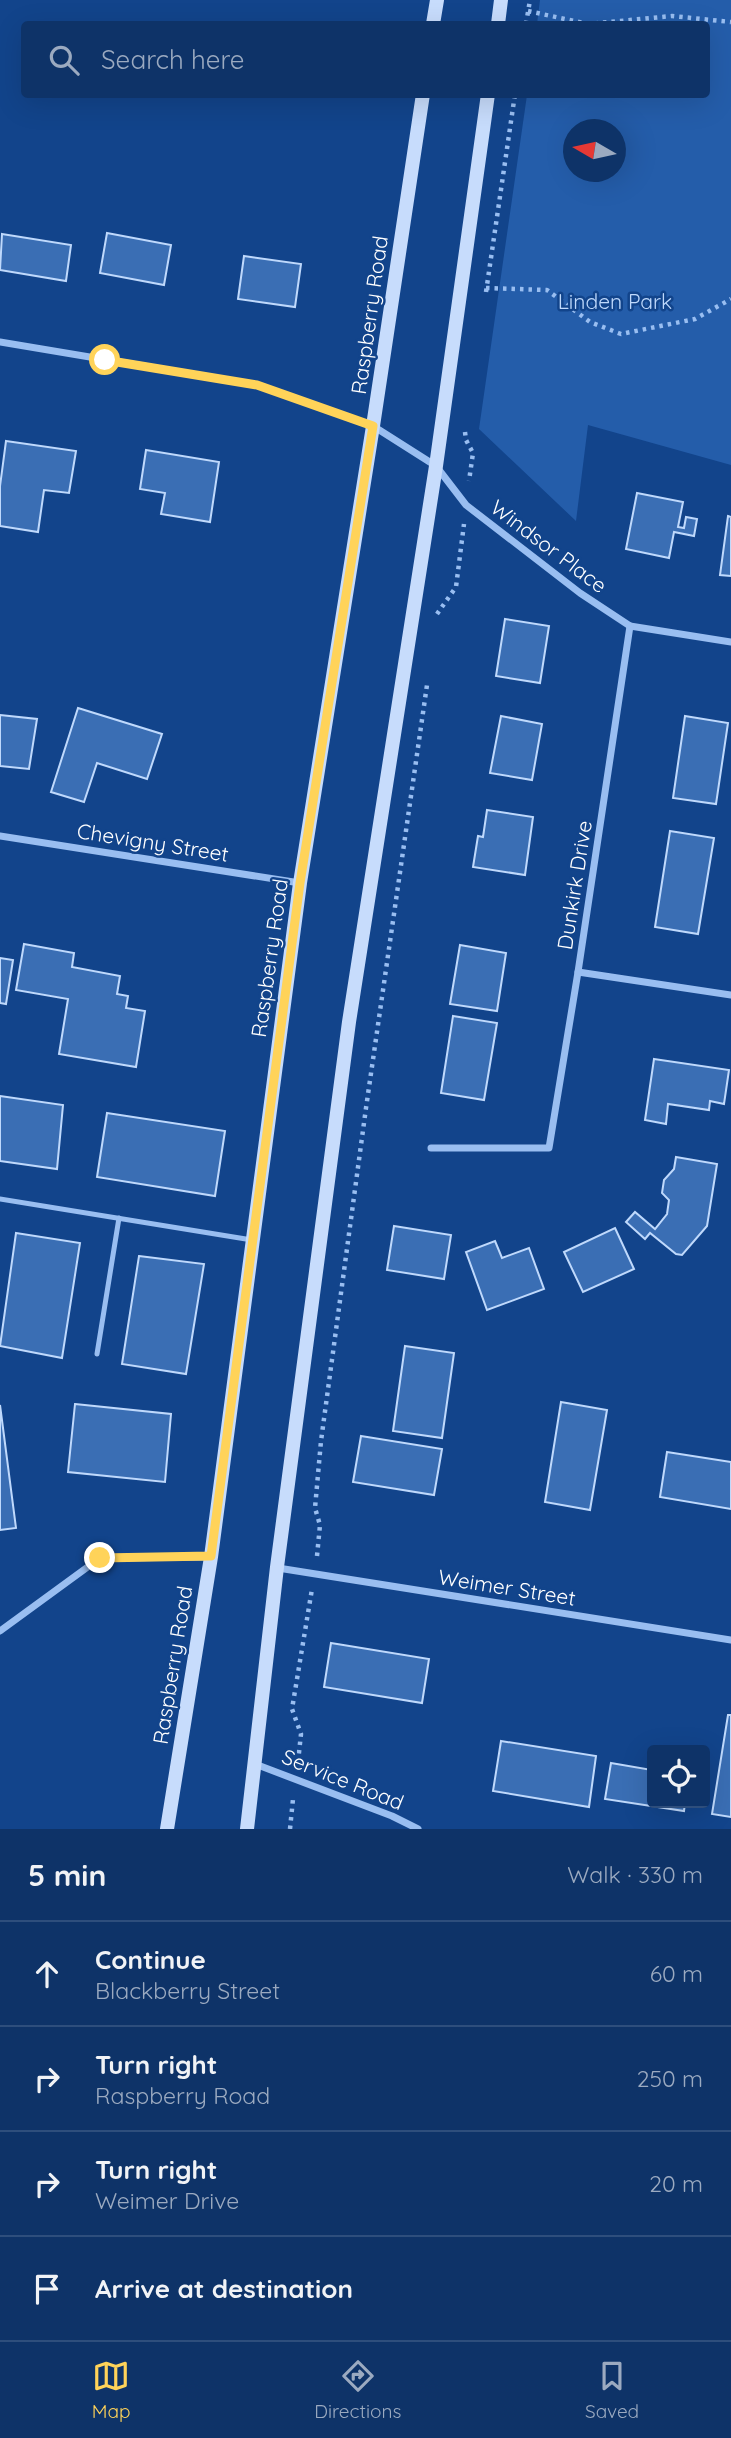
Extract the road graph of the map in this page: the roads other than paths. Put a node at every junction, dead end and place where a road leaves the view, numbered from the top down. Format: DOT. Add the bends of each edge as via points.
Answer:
graph roads {
  1 [pos="437,0"];
  2 [pos="501,0"];
  3 [pos="434,21"];
  4 [pos="498,21"];
  5 [pos="422,98"];
  6 [pos="487,98"];
  7 [pos="0,342"];
  8 [pos="373,426"];
  9 [pos="436,466"];
  10 [pos="631,626"];
  11 [pos="731,642"];
  12 [pos="0,836"];
  13 [pos="300,883"];
  14 [pos="578,972"];
  15 [pos="731,995"];
  16 [pos="431,1149"];
  17 [pos="0,1199"];
  18 [pos="119,1218"];
  19 [pos="253,1240"];
  20 [pos="97,1354"];
  21 [pos="211,1556"];
  22 [pos="277,1567"];
  23 [pos="0,1631"];
  24 [pos="731,1640"];
  25 [pos="255,1764"];
  26 [pos="167,1829"];
  27 [pos="247,1829"];
  28 [pos="418,1829"];
  1 -- 3 [label="main road"];
  2 -- 4 [label="main road"];
  5 -- 8 [label="main road, Raspberry Road"];
  6 -- 9 [label="main road"];
  7 -- 8 [label="street, Windsor Place" via="257,385"];
  8 -- 9 [label="street, Windsor Place"];
  8 -- 13 [label="main road, Raspberry Road"];
  9 -- 10 [label="street, Windsor Place" via="466,505 580,593"];
  9 -- 22 [label="main road" via="349,1022"];
  10 -- 11 [label="street, Windsor Place"];
  10 -- 14 [label="street, Dunkirk Drive"];
  12 -- 13 [label="street, Chevigny Street"];
  13 -- 19 [label="main road, Raspberry Road"];
  14 -- 15 [label="street"];
  14 -- 16 [label="street, Dunkirk Drive" via="549,1148"];
  17 -- 18 [label="lane"];
  18 -- 19 [label="lane"];
  18 -- 20 [label="lane"];
  19 -- 21 [label="main road, Raspberry Road"];
  21 -- 23 [label="street" via="100,1558"];
  21 -- 26 [label="main road, Raspberry Road"];
  22 -- 24 [label="street, Weimer Street"];
  22 -- 25 [label="main road"];
  25 -- 27 [label="main road"];
  25 -- 28 [label="street, Service Road"];
}
